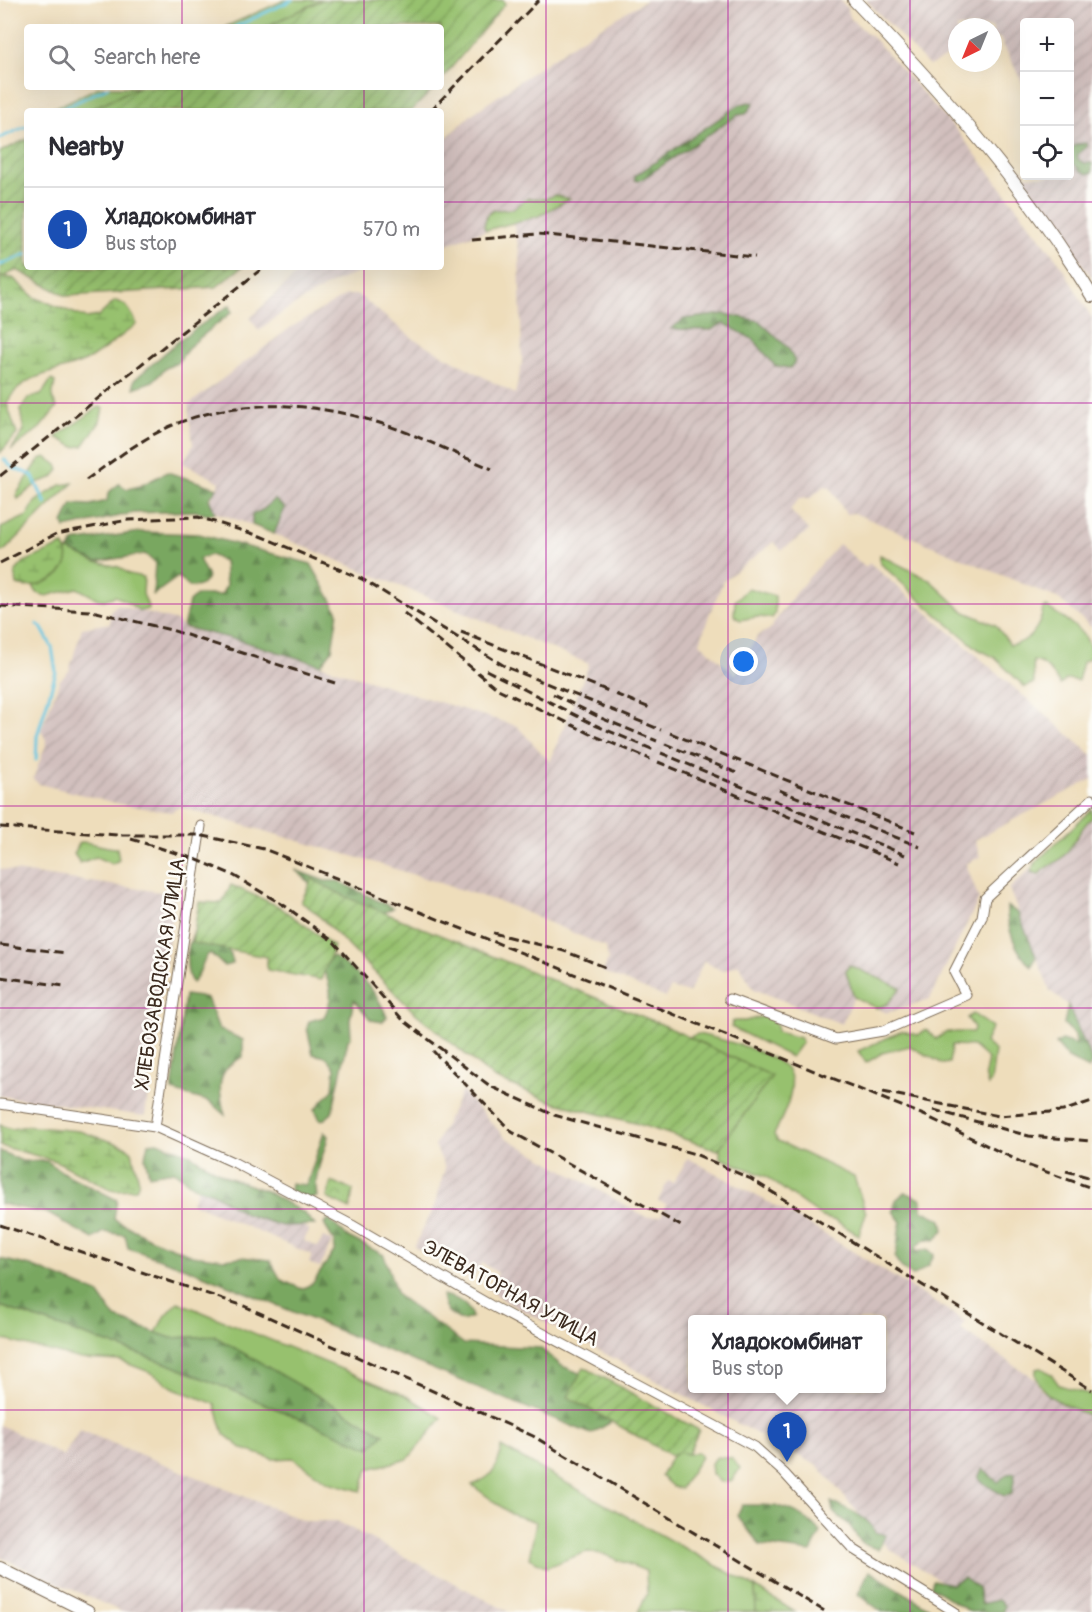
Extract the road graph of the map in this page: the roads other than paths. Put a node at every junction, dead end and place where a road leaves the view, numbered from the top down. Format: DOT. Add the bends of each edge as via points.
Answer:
graph roads {
  1 [pos="854,0"];
  2 [pos="1092,296"];
  3 [pos="1092,799"];
  4 [pos="201,826"];
  5 [pos="729,999"];
  6 [pos="0,1104"];
  7 [pos="155,1127"];
  8 [pos="0,1568"];
  9 [pos="88,1612"];
  10 [pos="956,1612"];
  1 -- 2 [label="main road" via="932,83 1023,192"];
  3 -- 5 [label="street" via="985,898 982,917 954,972 966,995 883,1031 836,1039"];
  4 -- 7 [label="street, ХЛЕБОЗАВОДСКАЯ УЛИЦА"];
  6 -- 7 [label="street, ЭЛЕВАТОРНАЯ УЛИЦА"];
  7 -- 10 [label="street, ЭЛЕВАТОРНАЯ УЛИЦА" via="236,1163 755,1447 853,1549"];
  8 -- 9 [label="main road"];
}
